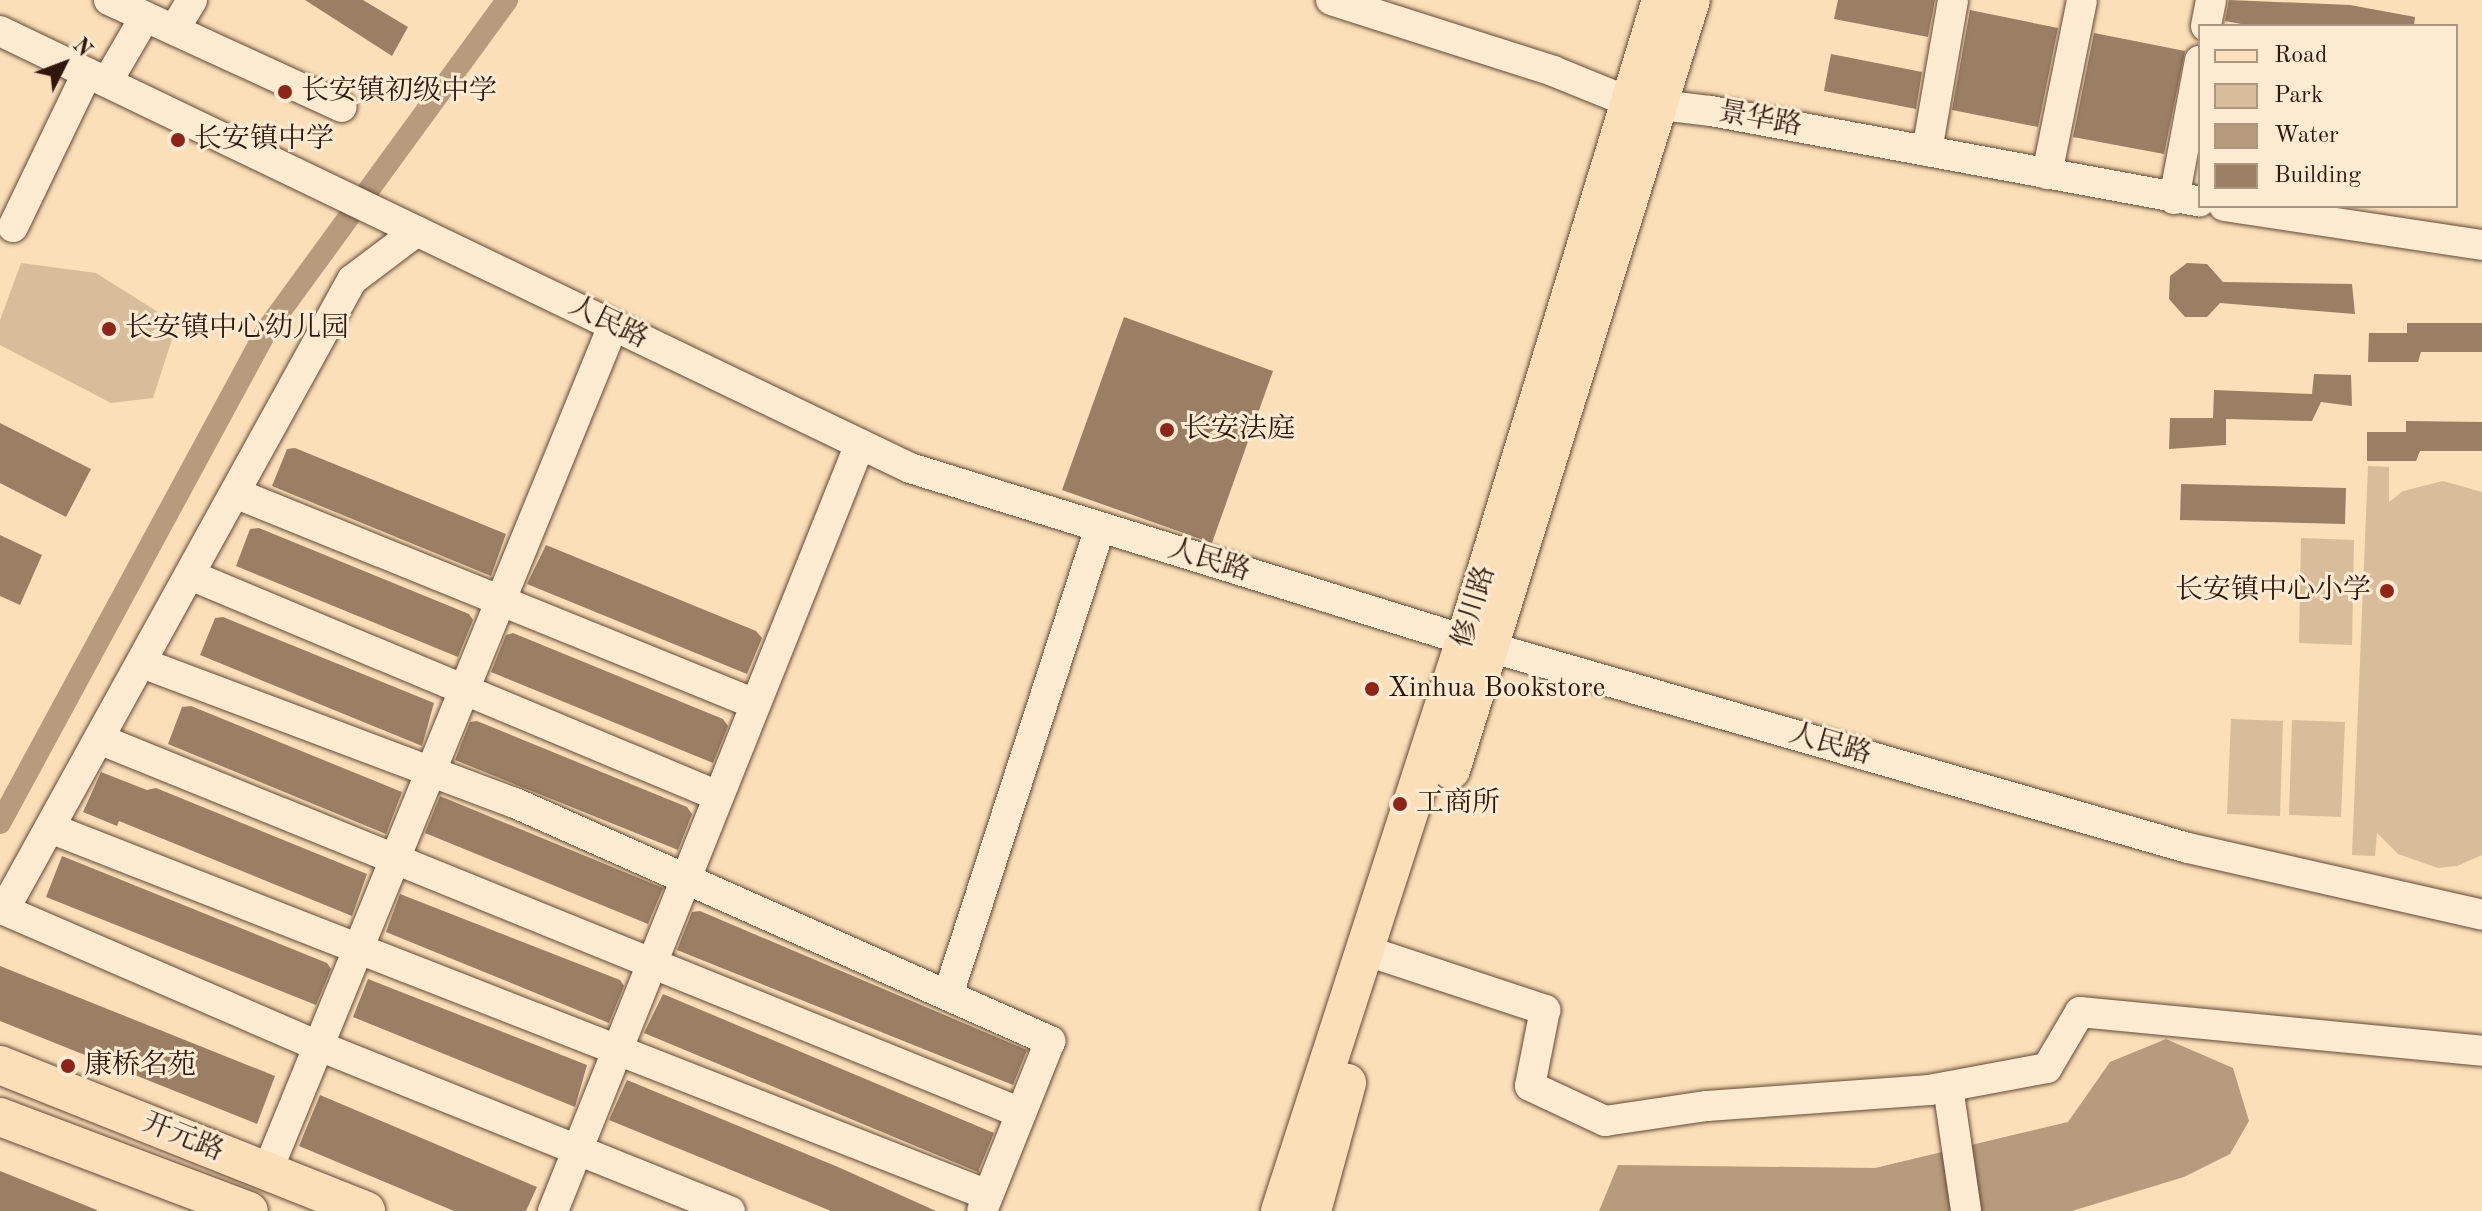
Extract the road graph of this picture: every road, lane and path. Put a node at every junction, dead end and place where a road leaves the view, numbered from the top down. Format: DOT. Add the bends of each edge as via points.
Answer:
graph roads {
  1 [pos="192,0"];
  2 [pos="1331,0"];
  3 [pos="1661,0"];
  4 [pos="1691,0"];
  5 [pos="1953,0"];
  6 [pos="2082,0"];
  7 [pos="2211,0"];
  8 [pos="126,6"];
  9 [pos="2206,24"];
  10 [pos="174,30"];
  11 [pos="0,31"];
  12 [pos="97,78"];
  13 [pos="2198,82"];
  14 [pos="1642,103"];
  15 [pos="342,107"];
  16 [pos="1927,151"];
  17 [pos="2047,174"];
  18 [pos="2187,200"];
  19 [pos="2237,208"];
  20 [pos="13,227"];
  21 [pos="411,228"];
  22 [pos="2482,245"];
  23 [pos="613,326"];
  24 [pos="860,444"];
  25 [pos="235,493"];
  26 [pos="1100,527"];
  27 [pos="190,575"];
  28 [pos="500,601"];
  29 [pos="1478,644"];
  30 [pos="142,663"];
  31 [pos="464,690"];
  32 [pos="753,703"];
  33 [pos="99,739"];
  34 [pos="431,771"];
  35 [pos="716,795"];
  36 [pos="50,828"];
  37 [pos="395,859"];
  38 [pos="684,878"];
  39 [pos="2482,915"];
  40 [pos="359,949"];
  41 [pos="1378,954"];
  42 [pos="650,963"];
  43 [pos="948,995"];
  44 [pos="319,1046"];
  45 [pos="616,1050"];
  46 [pos="2482,1051"];
  47 [pos="0,1065"];
  48 [pos="1948,1087"];
  49 [pos="1021,1113"];
  50 [pos="0,1117"];
  51 [pos="576,1153"];
  52 [pos="267,1172"];
  53 [pos="985,1203"];
  54 [pos="249,1211"];
  55 [pos="366,1211"];
  56 [pos="553,1211"];
  57 [pos="730,1211"];
  58 [pos="1280,1211"];
  59 [pos="1312,1211"];
  60 [pos="1966,1211"];
  1 -- 10 [label="street"];
  2 -- 14 [label="street, 景华路"];
  3 -- 14 [label="main road, 修川路"];
  4 -- 14 [label="main road, 修川路"];
  5 -- 16 [label="street"];
  6 -- 17 [label="street"];
  7 -- 9 [label="street"];
  8 -- 10 [label="street"];
  8 -- 12 [label="street"];
  10 -- 15 [label="street"];
  11 -- 12 [label="street, 人民路"];
  12 -- 20 [label="street"];
  12 -- 21 [label="street, 人民路"];
  13 -- 18 [label="street"];
  14 -- 16 [label="street, 景华路"];
  14 -- 29 [label="main road, 修川路"];
  16 -- 17 [label="street, 景华路"];
  17 -- 18 [label="street, 景华路"];
  19 -- 22 [label="street"];
  21 -- 23 [label="street, 人民路"];
  21 -- 25 [label="street" via="352,280"];
  23 -- 24 [label="street, 人民路"];
  23 -- 28 [label="street"];
  24 -- 26 [label="street, 人民路" via="910,468"];
  24 -- 32 [label="street"];
  25 -- 27 [label="street"];
  25 -- 28 [label="street"];
  26 -- 29 [label="street, 人民路"];
  26 -- 43 [label="street"];
  27 -- 30 [label="street"];
  27 -- 31 [label="street"];
  28 -- 31 [label="street"];
  28 -- 32 [label="street"];
  29 -- 39 [label="street, 人民路" via="2188,848"];
  29 -- 41 [label="main road, 修川路"];
  30 -- 33 [label="street"];
  30 -- 34 [label="street"];
  31 -- 34 [label="street"];
  31 -- 35 [label="street"];
  32 -- 35 [label="street"];
  33 -- 36 [label="street"];
  33 -- 37 [label="street"];
  34 -- 37 [label="street"];
  34 -- 38 [label="street"];
  35 -- 38 [label="street"];
  36 -- 40 [label="street"];
  36 -- 44 [label="street" via="4,910"];
  37 -- 40 [label="street"];
  37 -- 42 [label="street"];
  38 -- 42 [label="street"];
  38 -- 43 [label="street"];
  40 -- 44 [label="street"];
  40 -- 45 [label="street"];
  41 -- 48 [label="street" via="1545,1010 1530,1086 1605,1121"];
  41 -- 58 [label="main road, 修川路"];
  41 -- 59 [label="main road, 修川路"];
  42 -- 45 [label="street"];
  42 -- 49 [label="street"];
  43 -- 49 [label="street" via="1050,1041"];
  44 -- 51 [label="street"];
  44 -- 52 [label="street"];
  45 -- 51 [label="street"];
  45 -- 53 [label="street"];
  46 -- 48 [label="street" via="2080,1012 2047,1068"];
  47 -- 52 [label="main road, 开元路"];
  48 -- 60 [label="street"];
  49 -- 53 [label="street"];
  50 -- 54 [label="main road, 开元路"];
  51 -- 56 [label="street"];
  51 -- 57 [label="street"];
  52 -- 55 [label="main road, 开元路"];
}
